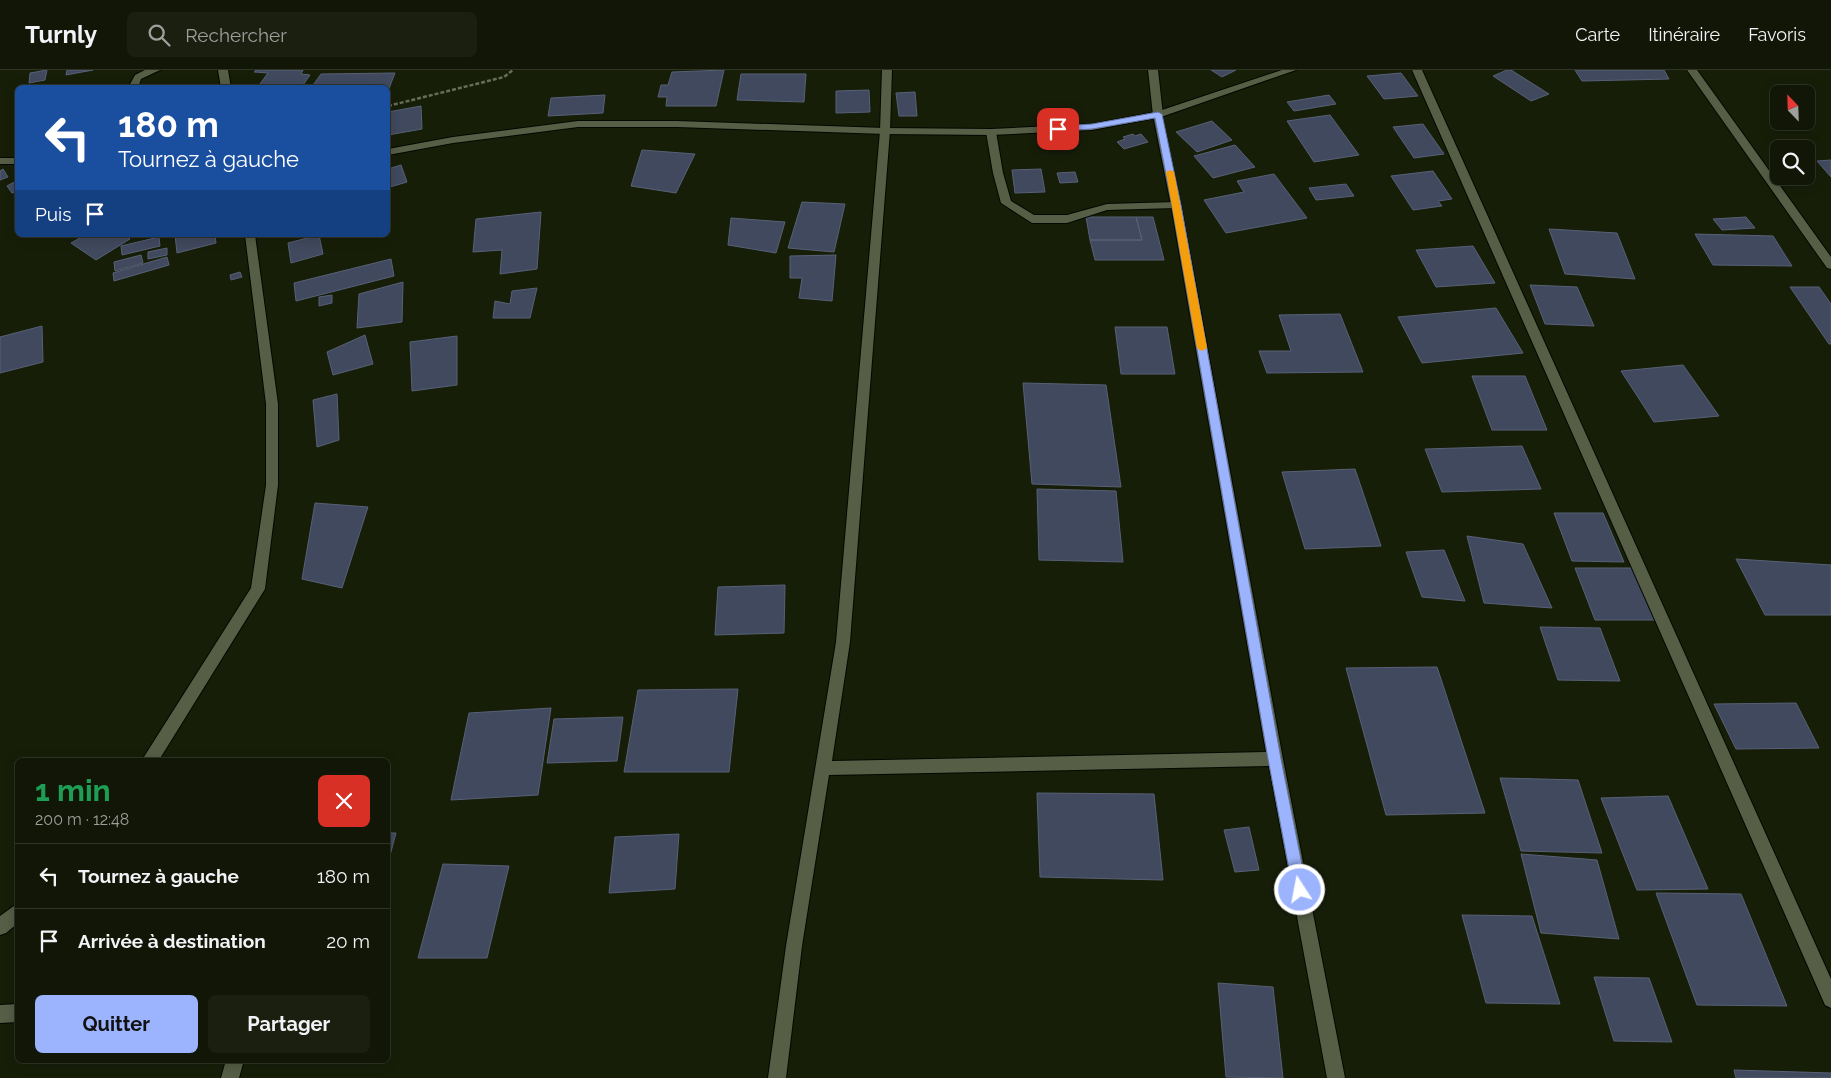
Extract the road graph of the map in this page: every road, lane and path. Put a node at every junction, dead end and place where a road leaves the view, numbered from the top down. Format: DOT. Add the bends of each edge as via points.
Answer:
graph roads {
  1 [pos="155,70"];
  2 [pos="223,70"];
  3 [pos="513,70"];
  4 [pos="887,70"];
  5 [pos="1153,70"];
  6 [pos="1292,70"];
  7 [pos="1417,70"];
  8 [pos="1692,70"];
  9 [pos="133,85"];
  10 [pos="226,85"];
  11 [pos="390,106"];
  12 [pos="1158,114"];
  13 [pos="885,131"];
  14 [pos="991,132"];
  15 [pos="390,152"];
  16 [pos="0,161"];
  17 [pos="15,161"];
  18 [pos="1176,205"];
  19 [pos="250,237"];
  20 [pos="1831,265"];
  21 [pos="151,758"];
  22 [pos="1274,759"];
  23 [pos="823,768"];
  24 [pos="15,914"];
  25 [pos="0,927"];
  26 [pos="1831,998"];
  27 [pos="15,1013"];
  28 [pos="0,1014"];
  29 [pos="234,1063"];
  30 [pos="230,1078"];
  31 [pos="777,1078"];
  32 [pos="1336,1078"];
  1 -- 9 [label="street" via="142,73"];
  2 -- 10 [label="street"];
  3 -- 11 [label="path" via="504,77"];
  4 -- 13 [label="street"];
  5 -- 12 [label="street"];
  6 -- 12 [label="street"];
  7 -- 26 [label="street"];
  8 -- 20 [label="street"];
  12 -- 14 [label="street" via="1092,127"];
  12 -- 18 [label="street"];
  13 -- 14 [label="street"];
  13 -- 15 [label="street" via="578,124"];
  13 -- 23 [label="street" via="843,642"];
  14 -- 18 [label="street" via="1006,203 1032,219 1067,219 1107,208"];
  16 -- 17 [label="street"];
  18 -- 22 [label="street"];
  19 -- 21 [label="street" via="272,404 272,485 258,589"];
  22 -- 23 [label="street"];
  22 -- 32 [label="street"];
  23 -- 31 [label="street" via="794,946"];
  24 -- 25 [label="street"];
  27 -- 28 [label="street"];
  29 -- 30 [label="street"];
}
